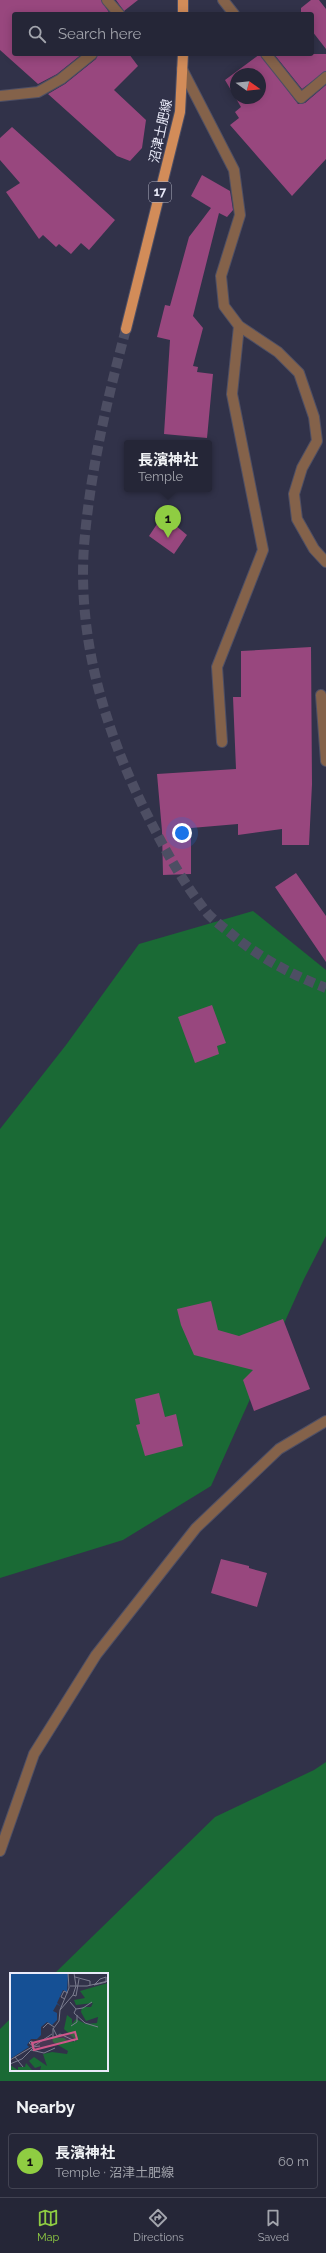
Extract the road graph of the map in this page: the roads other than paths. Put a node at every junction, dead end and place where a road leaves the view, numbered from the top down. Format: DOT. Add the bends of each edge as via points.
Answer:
graph roads {
  1 [pos="107,0"];
  2 [pos="183,0"];
  3 [pos="223,0"];
  4 [pos="118,12"];
  5 [pos="183,12"];
  6 [pos="232,12"];
  7 [pos="90,56"];
  8 [pos="183,56"];
  9 [pos="268,56"];
  10 [pos="182,69"];
  11 [pos="326,77"];
  12 [pos="0,96"];
  13 [pos="239,326"];
  14 [pos="126,329"];
  15 [pos="326,562"];
  16 [pos="321,695"];
  17 [pos="222,742"];
  18 [pos="326,761"];
  19 [pos="326,1421"];
  20 [pos="0,1851"];
  1 -- 4 [label="street"];
  2 -- 5 [label="main road"];
  3 -- 6 [label="street"];
  7 -- 12 [label="street" via="61,80 38,92"];
  8 -- 10 [label="main road, 沼津土肥線 / 17"];
  9 -- 11 [label="street" via="301,98"];
  10 -- 13 [label="street" via="234,170 240,215 221,276 224,306"];
  10 -- 14 [label="main road, 沼津土肥線 / 17" via="180,112"];
  13 -- 15 [label="street" via="278,352 300,373 314,417 317,441 302,468 294,494 297,519 314,549"];
  13 -- 17 [label="street" via="232,394 263,550 217,667"];
  16 -- 18 [label="street"];
  19 -- 20 [label="street" via="279,1449 196,1528 96,1655 34,1754"];
}
